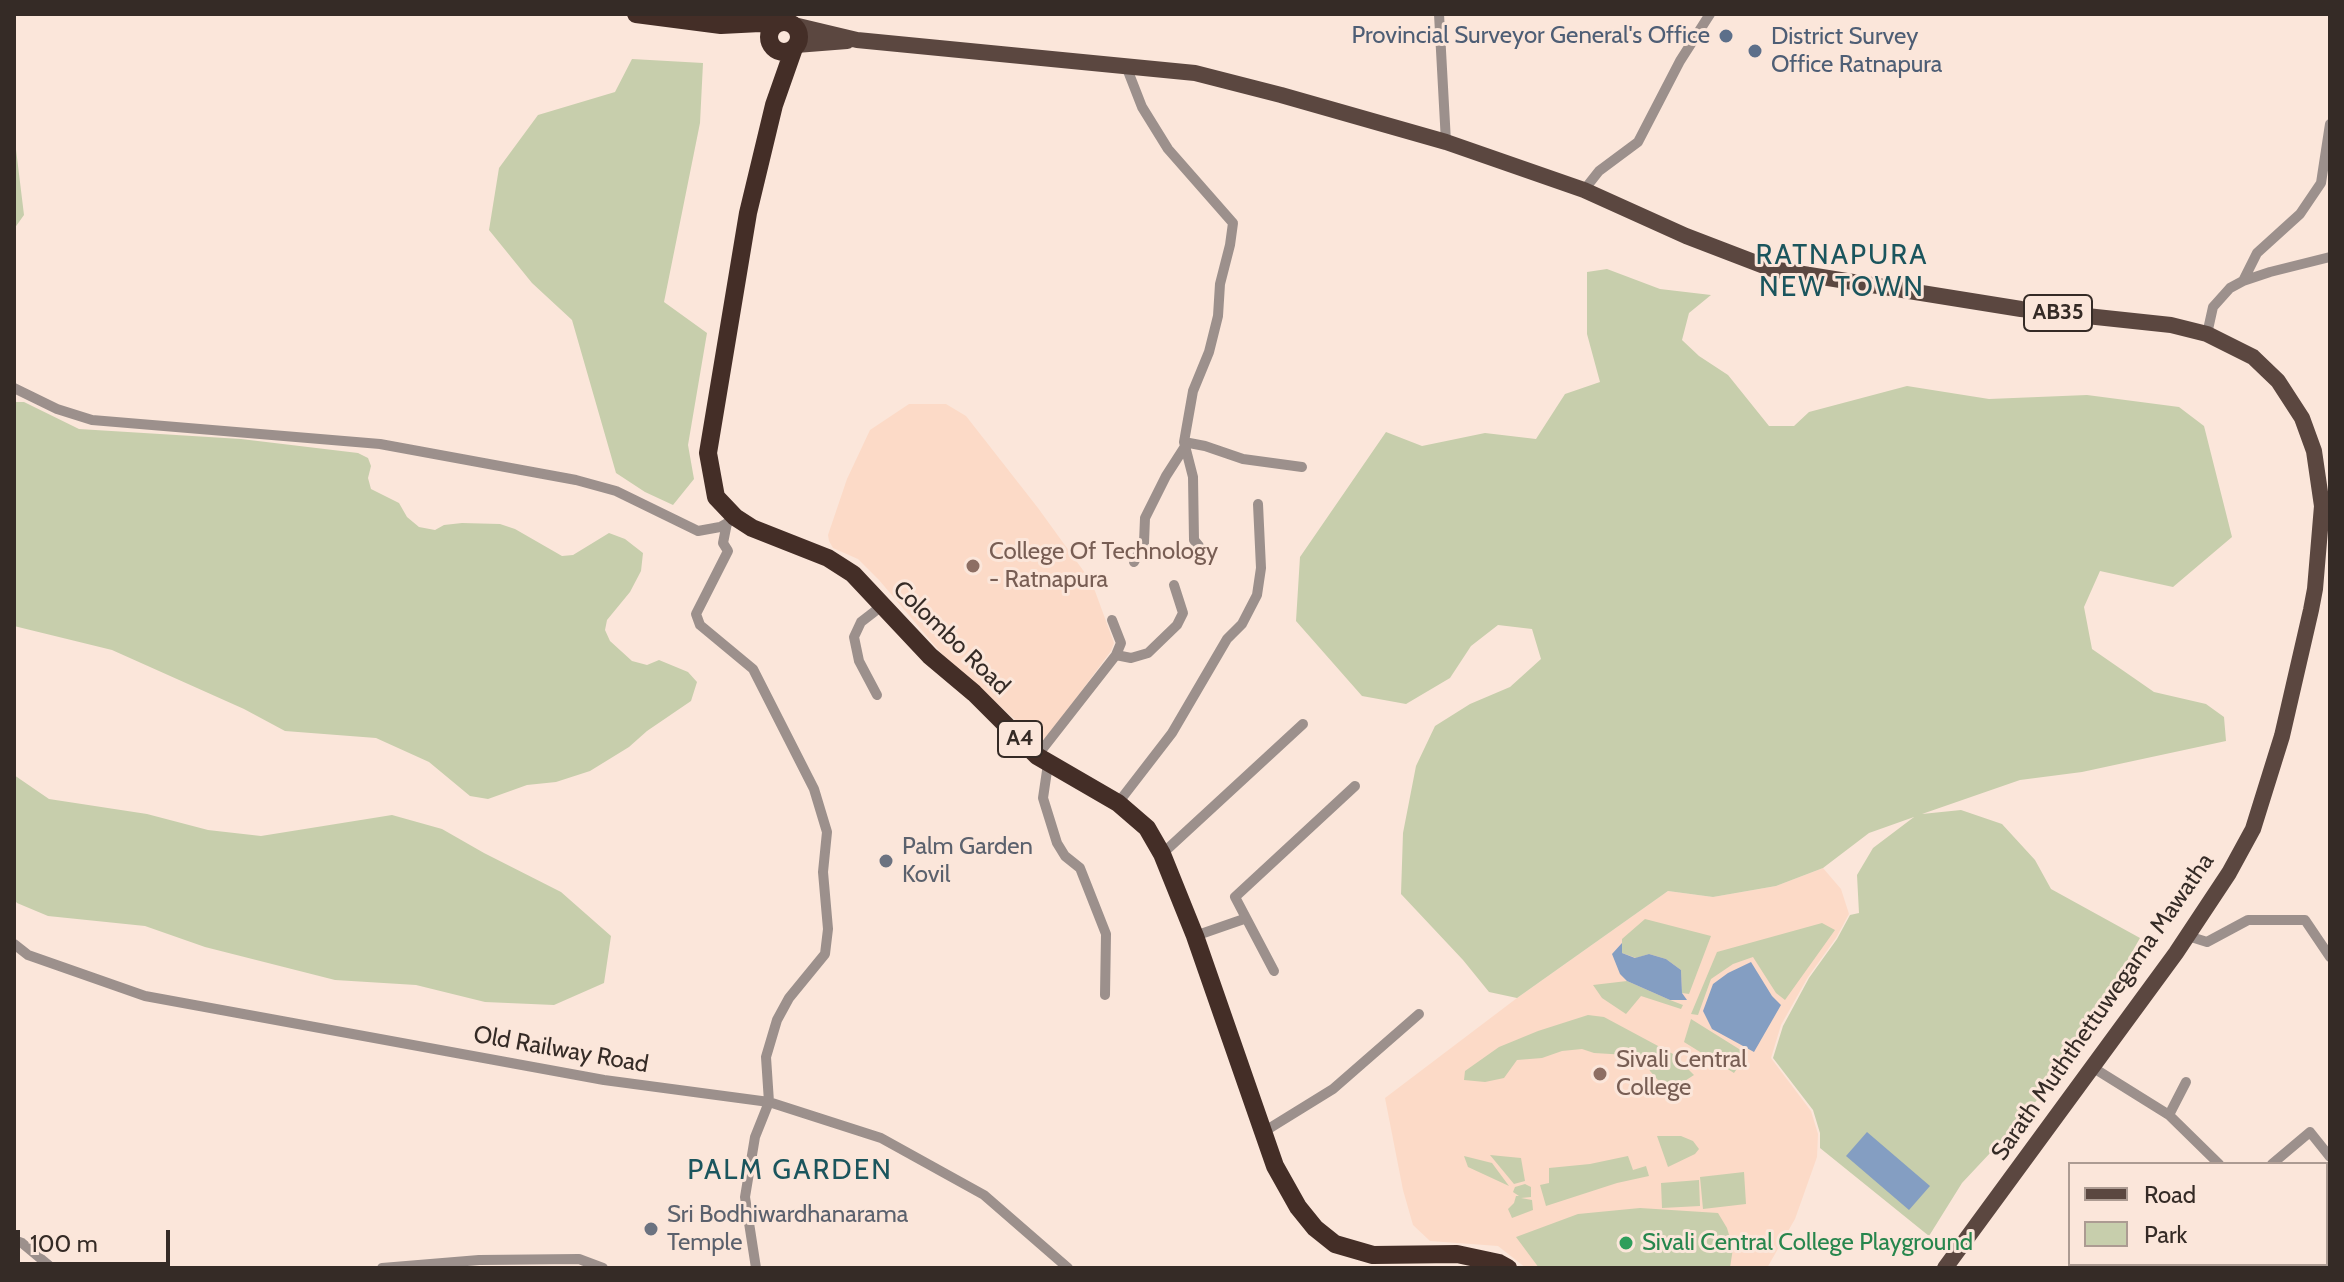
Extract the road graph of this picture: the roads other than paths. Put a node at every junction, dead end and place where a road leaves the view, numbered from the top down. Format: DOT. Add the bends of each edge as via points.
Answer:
graph roads {
  1 [pos="636,14"];
  2 [pos="1439,14"];
  3 [pos="1710,14"];
  4 [pos="787,24"];
  5 [pos="721,25"];
  6 [pos="857,40"];
  7 [pos="785,47"];
  8 [pos="1126,66"];
  9 [pos="2330,124"];
  10 [pos="1446,142"];
  11 [pos="1584,190"];
  12 [pos="2330,257"];
  13 [pos="2243,281"];
  14 [pos="2207,334"];
  15 [pos="14,388"];
  16 [pos="1184,445"];
  17 [pos="1302,467"];
  18 [pos="1258,504"];
  19 [pos="731,520"];
  20 [pos="1199,546"];
  21 [pos="1134,562"];
  22 [pos="1174,585"];
  23 [pos="883,605"];
  24 [pos="1112,620"];
  25 [pos="1116,655"];
  26 [pos="877,695"];
  27 [pos="1303,724"];
  28 [pos="1042,760"];
  29 [pos="1355,786"];
  30 [pos="1118,803"];
  31 [pos="1162,854"];
  32 [pos="1244,919"];
  33 [pos="1195,936"];
  34 [pos="2188,936"];
  35 [pos="14,944"];
  36 [pos="2330,957"];
  37 [pos="1274,971"];
  38 [pos="1105,995"];
  39 [pos="1419,1014"];
  40 [pos="2092,1067"];
  41 [pos="2186,1082"];
  42 [pos="769,1102"];
  43 [pos="2169,1115"];
  44 [pos="1265,1131"];
  45 [pos="2330,1157"];
  46 [pos="2217,1162"];
  47 [pos="2274,1162"];
  48 [pos="14,1240"];
  49 [pos="52,1268"];
  50 [pos="382,1268"];
  51 [pos="603,1268"];
  52 [pos="756,1268"];
  53 [pos="1068,1268"];
  54 [pos="1508,1268"];
  55 [pos="1945,1268"];
  1 -- 5 [label="highway"];
  2 -- 10 [label="street"];
  3 -- 11 [label="street" via="1638,142 1599,171"];
  4 -- 5 [label="highway"];
  4 -- 6 [label="main road"];
  4 -- 7 [label="highway" via="799,33"];
  4 -- 7 [label="highway, Colombo Road" via="770,32"];
  5 -- 7 [label="highway"];
  6 -- 7 [label="main road"];
  6 -- 8 [label="main road, Sarath Muththettuwegama Mawatha / AB35"];
  7 -- 19 [label="highway, Colombo Road / A4" via="748,213 708,453 716,497"];
  8 -- 10 [label="main road, Sarath Muththettuwegama Mawatha / AB35" via="1195,73"];
  8 -- 16 [label="street" via="1142,107 1168,149 1233,223 1218,316 1193,391"];
  9 -- 13 [label="street" via="2321,183 2300,214 2257,253"];
  10 -- 11 [label="main road, Sarath Muththettuwegama Mawatha / AB35"];
  11 -- 14 [label="main road, Sarath Muththettuwegama Mawatha / AB35" via="1772,269"];
  12 -- 13 [label="street"];
  13 -- 14 [label="street" via="2219,297"];
  14 -- 34 [label="main road, Sarath Muththettuwegama Mawatha / AB35" via="2253,357 2278,381 2302,418 2314,451 2322,506 2315,589 2282,736 2253,829"];
  15 -- 19 [label="street" via="92,420 380,444 576,480 616,491 698,531"];
  16 -- 17 [label="street"];
  16 -- 20 [label="street" via="1193,477 1194,540"];
  16 -- 21 [label="street" via="1145,518 1144,543"];
  18 -- 30 [label="street" via="1257,595 1172,733"];
  19 -- 23 [label="highway, Colombo Road / A4" via="828,558 853,574"];
  19 -- 42 [label="street" via="723,543 728,551 696,614 700,625 753,669 814,789 827,832 825,954 777,1020 766,1057"];
  22 -- 25 [label="street" via="1183,613 1177,625 1148,653"];
  23 -- 26 [label="street" via="861,622 854,637 859,661"];
  23 -- 28 [label="highway, Colombo Road / A4"];
  24 -- 25 [label="street" via="1121,643"];
  25 -- 28 [label="street"];
  27 -- 31 [label="street"];
  28 -- 30 [label="highway, Colombo Road / A4"];
  28 -- 38 [label="street" via="1043,798 1057,843 1080,868 1106,934"];
  29 -- 32 [label="street" via="1235,897"];
  30 -- 31 [label="highway, Colombo Road / A4" via="1147,828"];
  31 -- 33 [label="highway, Colombo Road / A4"];
  32 -- 33 [label="street"];
  32 -- 37 [label="street"];
  33 -- 44 [label="highway, Colombo Road / A4"];
  34 -- 36 [label="street" via="2207,942 2248,920 2305,920"];
  34 -- 40 [label="main road, Sarath Muththettuwegama Mawatha / AB35"];
  35 -- 42 [label="street, Old Railway Road" via="28,955 145,996 604,1080"];
  39 -- 44 [label="street" via="1333,1089"];
  40 -- 43 [label="street"];
  40 -- 55 [label="main road, Sarath Muththettuwegama Mawatha / AB35"];
  41 -- 43 [label="street"];
  42 -- 52 [label="street" via="755,1137 745,1197"];
  42 -- 53 [label="street, Old Railway Road" via="881,1138 984,1195"];
  43 -- 46 [label="street"];
  44 -- 54 [label="highway, Colombo Road / A4" via="1275,1166 1298,1207 1335,1244 1373,1255 1457,1254"];
  45 -- 47 [label="street" via="2310,1132"];
  48 -- 49 [label="street"];
  50 -- 51 [label="street" via="579,1259"];
}
